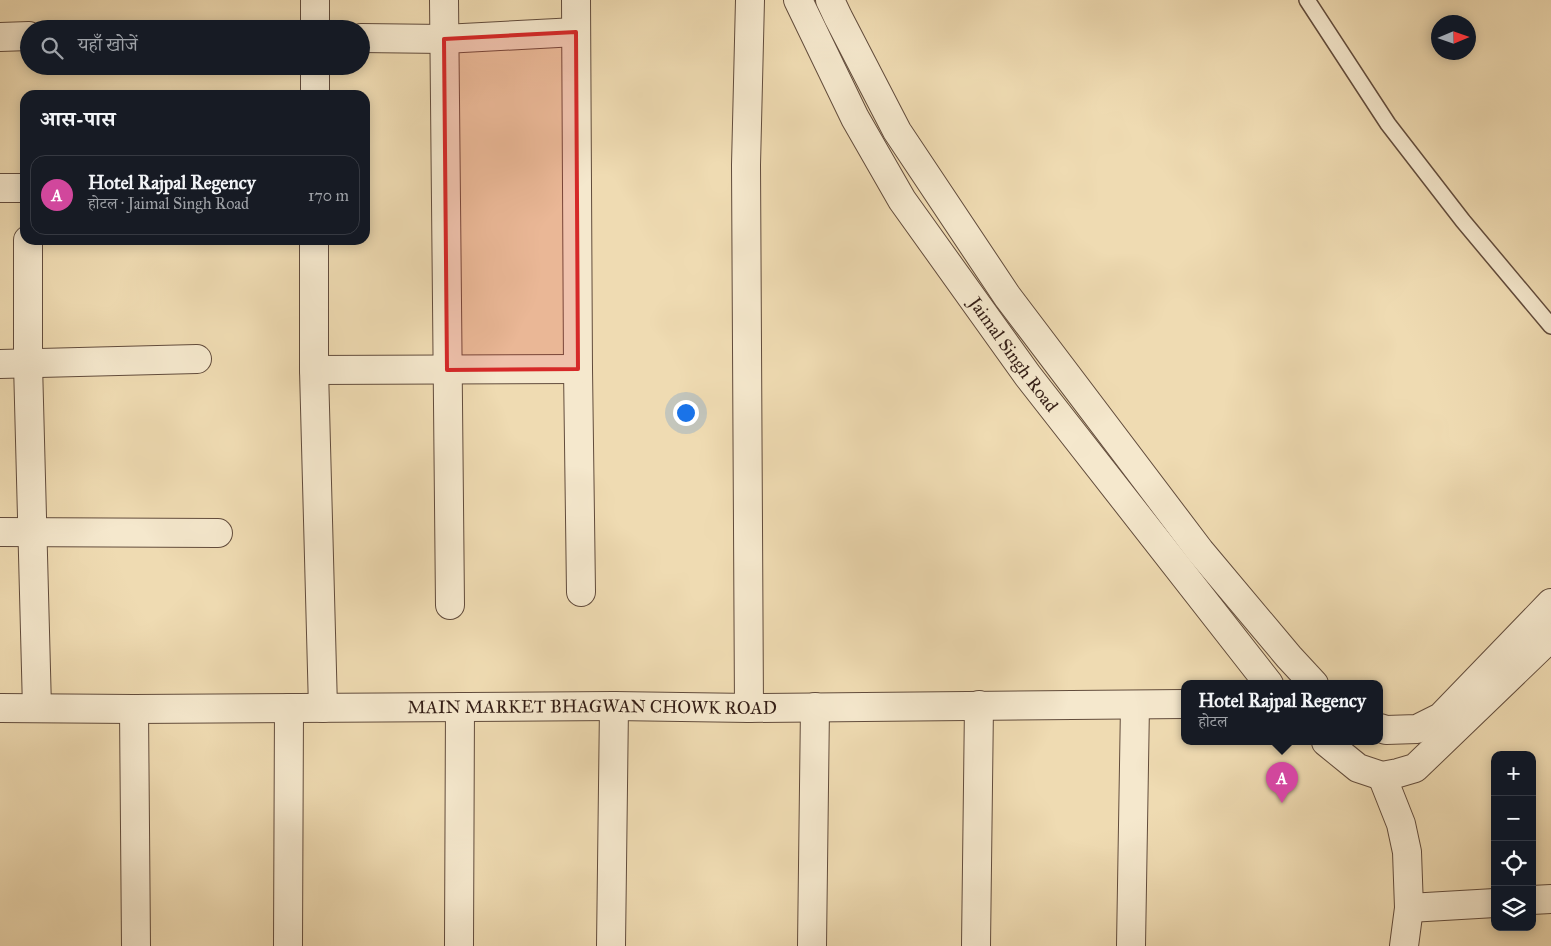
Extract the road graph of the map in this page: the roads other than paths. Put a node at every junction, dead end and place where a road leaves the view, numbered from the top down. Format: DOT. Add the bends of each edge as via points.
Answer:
graph roads {
  1 [pos="315,0"];
  2 [pos="444,0"];
  3 [pos="576,0"];
  4 [pos="750,0"];
  5 [pos="798,0"];
  6 [pos="830,0"];
  7 [pos="1307,0"];
  8 [pos="315,20"];
  9 [pos="576,32"];
  10 [pos="20,36"];
  11 [pos="0,37"];
  12 [pos="370,38"];
  13 [pos="444,39"];
  14 [pos="315,75"];
  15 [pos="315,90"];
  16 [pos="0,188"];
  17 [pos="20,188"];
  18 [pos="28,245"];
  19 [pos="314,245"];
  20 [pos="1551,326"];
  21 [pos="197,359"];
  22 [pos="0,364"];
  23 [pos="28,364"];
  24 [pos="578,369"];
  25 [pos="314,370"];
  26 [pos="447,370"];
  27 [pos="0,532"];
  28 [pos="32,533"];
  29 [pos="218,533"];
  30 [pos="581,592"];
  31 [pos="1551,603"];
  32 [pos="450,605"];
  33 [pos="1551,637"];
  34 [pos="1266,680"];
  35 [pos="1310,680"];
  36 [pos="1181,704"];
  37 [pos="1135,705"];
  38 [pos="614,706"];
  39 [pos="979,706"];
  40 [pos="460,707"];
  41 [pos="815,707"];
  42 [pos="0,708"];
  43 [pos="37,708"];
  44 [pos="289,708"];
  45 [pos="323,708"];
  46 [pos="748,708"];
  47 [pos="134,709"];
  48 [pos="1383,729"];
  49 [pos="1330,745"];
  50 [pos="1382,776"];
  51 [pos="1551,899"];
  52 [pos="1536,900"];
  53 [pos="1491,903"];
  54 [pos="1409,908"];
  55 [pos="136,946"];
  56 [pos="288,946"];
  57 [pos="460,946"];
  58 [pos="611,946"];
  59 [pos="812,946"];
  60 [pos="976,946"];
  61 [pos="1131,946"];
  62 [pos="1404,946"];
  1 -- 8 [label="street"];
  2 -- 13 [label="street"];
  3 -- 9 [label="street"];
  4 -- 46 [label="street" via="746,165"];
  5 -- 34 [label="street, Jaimal Singh Road" via="855,118 902,200 1028,376"];
  6 -- 35 [label="street" via="897,131 1007,296 1200,551"];
  7 -- 20 [label="lane" via="1388,124"];
  9 -- 13 [label="street"];
  9 -- 24 [label="street"];
  10 -- 11 [label="street"];
  12 -- 13 [label="street"];
  13 -- 26 [label="street"];
  14 -- 15 [label="street"];
  16 -- 17 [label="street"];
  18 -- 23 [label="street"];
  19 -- 25 [label="street"];
  21 -- 23 [label="street"];
  22 -- 23 [label="street"];
  23 -- 28 [label="street"];
  24 -- 26 [label="street"];
  24 -- 30 [label="street"];
  25 -- 26 [label="street"];
  25 -- 45 [label="street"];
  26 -- 32 [label="street"];
  27 -- 28 [label="street"];
  28 -- 29 [label="street"];
  28 -- 43 [label="street"];
  31 -- 48 [label="street" via="1441,717 1417,729"];
  33 -- 50 [label="street" via="1415,768"];
  36 -- 37 [label="street, MAIN MARKET BHAGWAN CHOWK ROAD"];
  37 -- 39 [label="street, MAIN MARKET BHAGWAN CHOWK ROAD"];
  37 -- 61 [label="street"];
  38 -- 40 [label="street, MAIN MARKET BHAGWAN CHOWK ROAD"];
  38 -- 46 [label="street, MAIN MARKET BHAGWAN CHOWK ROAD"];
  38 -- 58 [label="street"];
  39 -- 41 [label="street, MAIN MARKET BHAGWAN CHOWK ROAD"];
  39 -- 60 [label="street"];
  40 -- 45 [label="street, MAIN MARKET BHAGWAN CHOWK ROAD"];
  40 -- 57 [label="street"];
  41 -- 46 [label="street, MAIN MARKET BHAGWAN CHOWK ROAD"];
  41 -- 59 [label="street"];
  42 -- 43 [label="street, MAIN MARKET BHAGWAN CHOWK ROAD"];
  43 -- 47 [label="street, MAIN MARKET BHAGWAN CHOWK ROAD"];
  44 -- 45 [label="street, MAIN MARKET BHAGWAN CHOWK ROAD"];
  44 -- 47 [label="street, MAIN MARKET BHAGWAN CHOWK ROAD"];
  44 -- 56 [label="street"];
  47 -- 55 [label="street"];
  49 -- 50 [label="street" via="1358,768"];
  50 -- 54 [label="street" via="1401,824 1407,852"];
  51 -- 52 [label="street"];
  53 -- 54 [label="street"];
  54 -- 62 [label="street"];
}
